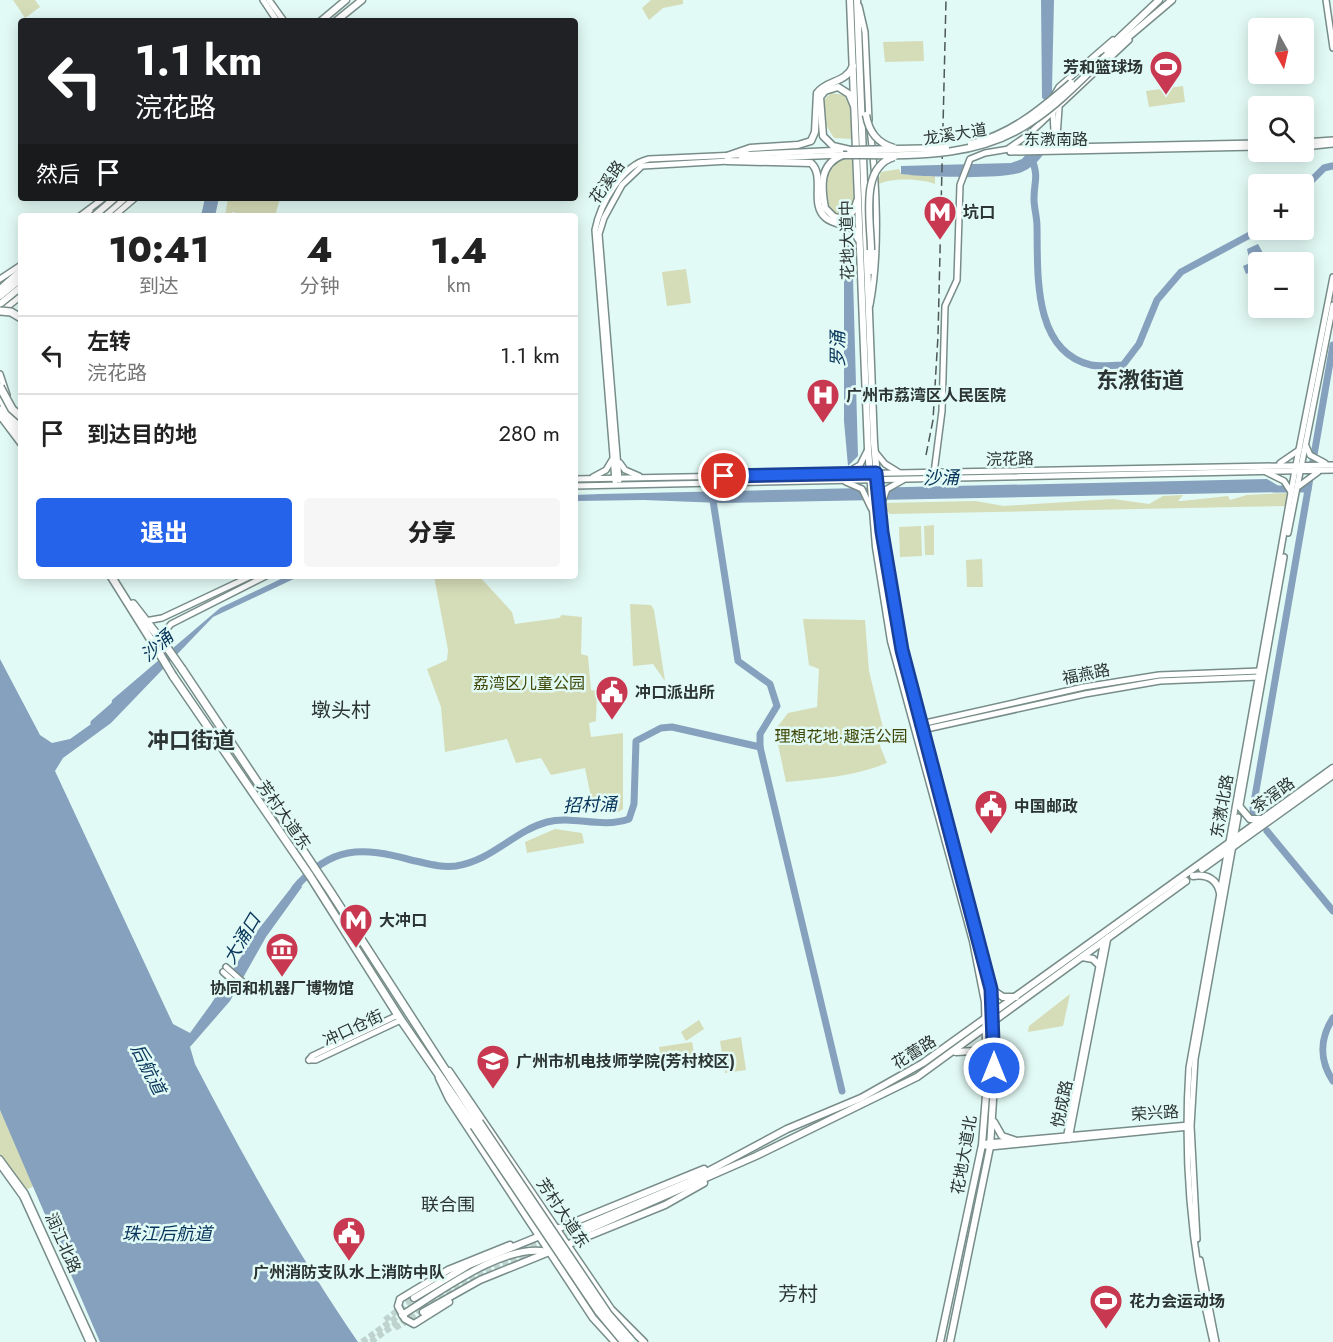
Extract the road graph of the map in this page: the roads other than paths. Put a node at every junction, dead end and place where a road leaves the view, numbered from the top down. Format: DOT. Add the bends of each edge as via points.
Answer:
graph roads {
  1 [pos="263,0"];
  2 [pos="269,0"];
  3 [pos="346,0"];
  4 [pos="362,0"];
  5 [pos="850,0"];
  6 [pos="1159,0"];
  7 [pos="1172,0"];
  8 [pos="1326,0"];
  9 [pos="858,2"];
  10 [pos="275,18"];
  11 [pos="282,18"];
  12 [pos="325,18"];
  13 [pos="340,18"];
  14 [pos="1136,26"];
  15 [pos="1333,48"];
  16 [pos="854,63"];
  17 [pos="1059,87"];
  18 [pos="1060,106"];
  19 [pos="856,112"];
  20 [pos="1053,112"];
  21 [pos="1333,140"];
  22 [pos="1314,141"];
  23 [pos="1333,144"];
  24 [pos="1248,145"];
  25 [pos="1314,146"];
  26 [pos="1323,146"];
  27 [pos="850,150"];
  28 [pos="1052,150"];
  29 [pos="1002,151"];
  30 [pos="1333,151"];
  31 [pos="907,152"];
  32 [pos="785,154"];
  33 [pos="843,155"];
  34 [pos="727,159"];
  35 [pos="859,192"];
  36 [pos="100,201"];
  37 [pos="110,201"];
  38 [pos="121,201"];
  39 [pos="132,201"];
  40 [pos="98,203"];
  41 [pos="89,213"];
  42 [pos="90,213"];
  43 [pos="100,213"];
  44 [pos="107,213"];
  45 [pos="118,213"];
  46 [pos="841,221"];
  47 [pos="860,246"];
  48 [pos="18,267"];
  49 [pos="18,274"];
  50 [pos="1333,277"];
  51 [pos="0,279"];
  52 [pos="18,281"];
  53 [pos="0,289"];
  54 [pos="18,289"];
  55 [pos="0,296"];
  56 [pos="18,298"];
  57 [pos="0,304"];
  58 [pos="1333,305"];
  59 [pos="870,307"];
  60 [pos="0,312"];
  61 [pos="18,316"];
  62 [pos="870,320"];
  63 [pos="0,374"];
  64 [pos="0,387"];
  65 [pos="0,398"];
  66 [pos="0,407"];
  67 [pos="18,412"];
  68 [pos="18,415"];
  69 [pos="0,416"];
  70 [pos="18,426"];
  71 [pos="18,437"];
  72 [pos="18,438"];
  73 [pos="1306,444"];
  74 [pos="871,449"];
  75 [pos="1300,449"];
  76 [pos="616,459"];
  77 [pos="1275,465"];
  78 [pos="1332,466"];
  79 [pos="1301,468"];
  80 [pos="1317,468"];
  81 [pos="1260,471"];
  82 [pos="934,473"];
  83 [pos="858,474"];
  84 [pos="643,477"];
  85 [pos="873,477"];
  86 [pos="617,478"];
  87 [pos="578,479"];
  88 [pos="588,479"];
  89 [pos="902,479"];
  90 [pos="848,481"];
  91 [pos="617,485"];
  92 [pos="578,486"];
  93 [pos="1293,489"];
  94 [pos="876,509"];
  95 [pos="111,579"];
  96 [pos="112,579"];
  97 [pos="245,579"];
  98 [pos="260,579"];
  99 [pos="174,613"];
  100 [pos="179,620"];
  101 [pos="144,621"];
  102 [pos="167,648"];
  103 [pos="1259,674"];
  104 [pos="921,727"];
  105 [pos="1333,770"];
  106 [pos="1239,806"];
  107 [pos="1263,819"];
  108 [pos="1231,846"];
  109 [pos="312,871"];
  110 [pos="1193,876"];
  111 [pos="1220,893"];
  112 [pos="1107,937"];
  113 [pos="1082,957"];
  114 [pos="1099,965"];
  115 [pos="224,970"];
  116 [pos="243,986"];
  117 [pos="991,989"];
  118 [pos="1020,996"];
  119 [pos="399,1018"];
  120 [pos="990,1021"];
  121 [pos="950,1055"];
  122 [pos="986,1062"];
  123 [pos="442,1065"];
  124 [pos="435,1070"];
  125 [pos="993,1118"];
  126 [pos="476,1124"];
  127 [pos="1188,1126"];
  128 [pos="1069,1136"];
  129 [pos="769,1138"];
  130 [pos="1014,1140"];
  131 [pos="982,1145"];
  132 [pos="990,1145"];
  133 [pos="773,1147"];
  134 [pos="0,1158"];
  135 [pos="0,1165"];
  136 [pos="536,1198"];
  137 [pos="521,1209"];
  138 [pos="558,1230"];
  139 [pos="581,1230"];
  140 [pos="539,1237"];
  141 [pos="525,1243"];
  142 [pos="569,1245"];
  143 [pos="549,1252"];
  144 [pos="414,1298"];
  145 [pos="423,1312"];
  146 [pos="402,1315"];
  147 [pos="629,1341"];
  148 [pos="1213,1341"];
  149 [pos="91,1342"];
  150 [pos="615,1342"];
  151 [pos="644,1342"];
  152 [pos="940,1342"];
  153 [pos="950,1342"];
  1 -- 10 [label="main road"];
  2 -- 11 [label="main road"];
  3 -- 12 [label="main road"];
  4 -- 13 [label="main road"];
  5 -- 16 [label="main road, 花地大道中"];
  6 -- 14 [label="main road, 龙溪大道"];
  7 -- 14 [label="main road, 龙溪大道"];
  8 -- 15 [label="main road"];
  9 -- 31 [label="main road, bridge" via="868,126 877,139"];
  9 -- 59 [label="main road" via="865,32 874,160 875,274"];
  9 -- 62 [label="main road, 花地大道中"];
  14 -- 17 [label="main road"];
  14 -- 18 [label="main road"];
  14 -- 31 [label="main road, 龙溪大道, bridge" via="1051,107 1016,132 969,149"];
  16 -- 19 [label="main road, 花地大道中"];
  16 -- 34 [label="main road" via="847,77 825,84 817,93 811,141 750,148"];
  17 -- 18 [label="main road" via="1056,98"];
  17 -- 20 [label="main road" via="1053,95"];
  18 -- 20 [label="main road"];
  18 -- 28 [label="main road"];
  19 -- 27 [label="main road" via="846,91 838,87 829,88 820,97 820,122 826,141"];
  19 -- 35 [label="main road, 花地大道中"];
  20 -- 28 [label="main road"];
  20 -- 29 [label="main road" via="1022,140"];
  21 -- 22 [label="main road"];
  23 -- 26 [label="main road"];
  24 -- 28 [label="main road, 东漖南路"];
  25 -- 26 [label="main road"];
  26 -- 30 [label="main road"];
  27 -- 31 [label="main road, 龙溪大道, bridge"];
  27 -- 32 [label="main road, 龙溪大道"];
  28 -- 29 [label="main road, 东漖南路"];
  29 -- 82 [label="main road" via="974,156 961,179 957,280 945,306 942,411"];
  31 -- 33 [label="main road, 龙溪大道, bridge"];
  31 -- 59 [label="main road, bridge" via="888,159 872,178"];
  32 -- 33 [label="main road, 龙溪大道"];
  32 -- 34 [label="main road, 龙溪大道"];
  33 -- 46 [label="main road" via="827,164 823,176 825,208"];
  34 -- 46 [label="main road" via="812,163 818,173 820,210 826,219"];
  34 -- 76 [label="main road, 花溪路" via="641,161 623,176 599,216 595,238"];
  35 -- 46 [label="main road" via="853,211"];
  35 -- 47 [label="main road, 花地大道中"];
  36 -- 40 [label="main road"];
  37 -- 42 [label="main road, bridge"];
  38 -- 44 [label="main road"];
  39 -- 45 [label="main road"];
  40 -- 41 [label="main road"];
  40 -- 43 [label="main road"];
  46 -- 47 [label="main road" via="853,229"];
  47 -- 74 [label="main road, 花地大道中"];
  48 -- 51 [label="main road"];
  49 -- 53 [label="highway"];
  50 -- 75 [label="main road, 东漖北路"];
  52 -- 55 [label="main road"];
  54 -- 57 [label="main road"];
  56 -- 60 [label="main road"];
  58 -- 73 [label="main road, 东漖北路"];
  59 -- 62 [label="main road"];
  60 -- 61 [label="highway, bridge"];
  62 -- 74 [label="main road, 花地大道中"];
  63 -- 67 [label="main road"];
  64 -- 68 [label="highway, bridge"];
  65 -- 70 [label="highway"];
  66 -- 71 [label="highway"];
  69 -- 72 [label="main road"];
  73 -- 79 [label="main road, 东漖北路"];
  73 -- 80 [label="main road"];
  74 -- 83 [label="main road"];
  74 -- 85 [label="main road, 花地大道中"];
  74 -- 89 [label="main road"];
  75 -- 77 [label="main road"];
  75 -- 79 [label="main road, 东漖北路"];
  76 -- 84 [label="main road" via="625,470"];
  76 -- 86 [label="main road, 花溪路"];
  76 -- 88 [label="main road" via="601,474"];
  77 -- 79 [label="main road, 浣花路"];
  77 -- 82 [label="main road, 浣花路"];
  78 -- 80 [label="main road"];
  78 -- 80 [label="main road"];
  79 -- 80 [label="main road"];
  79 -- 81 [label="main road, 浣花路"];
  79 -- 93 [label="main road, 东漖北路"];
  80 -- 93 [label="main road"];
  81 -- 89 [label="main road, 浣花路"];
  81 -- 93 [label="main road"];
  82 -- 89 [label="main road, 浣花路"];
  83 -- 84 [label="main road"];
  83 -- 85 [label="main road, 浣花路"];
  83 -- 90 [label="main road, 浣花路"];
  84 -- 86 [label="main road"];
  85 -- 89 [label="main road, 浣花路"];
  85 -- 89 [label="main road, 浣花路"];
  85 -- 94 [label="main road, 花地大道北"];
  86 -- 88 [label="main road"];
  86 -- 91 [label="main road, 花溪路"];
  87 -- 88 [label="main road"];
  89 -- 94 [label="main road" via="888,488"];
  90 -- 91 [label="main road, 浣花路"];
  90 -- 94 [label="main road" via="862,489"];
  91 -- 92 [label="main road"];
  93 -- 103 [label="main road, 东漖北路"];
  93 -- 106 [label="main road, 东漖北路"];
  94 -- 104 [label="main road, 花地大道北" via="902,650"];
  94 -- 120 [label="main road, 花地大道北" via="891,641 973,941"];
  95 -- 109 [label="highway, 芳村大道东, bridge" via="173,675"];
  96 -- 101 [label="highway, 芳村大道东"];
  97 -- 99 [label="main road"];
  98 -- 100 [label="main road"];
  99 -- 100 [label="main road" via="173,619"];
  99 -- 101 [label="main road"];
  100 -- 102 [label="main road" via="166,630"];
  101 -- 102 [label="highway, 芳村大道东"];
  102 -- 109 [label="highway, 芳村大道东, bridge"];
  103 -- 104 [label="main road, 福燕路" via="1160,681"];
  103 -- 108 [label="main road, 东漖北路"];
  104 -- 117 [label="main road, 花地大道北"];
  105 -- 107 [label="main road, 茶滘路"];
  105 -- 108 [label="main road, 茶滘路"];
  106 -- 107 [label="main road" via="1250,819"];
  106 -- 108 [label="main road, 东漖北路"];
  107 -- 108 [label="main road, 茶滘路"];
  108 -- 110 [label="main road, 花蕾路"];
  108 -- 111 [label="main road, 东漖北路"];
  108 -- 112 [label="main road, 花蕾路"];
  108 -- 127 [label="main road, 东漖北路" via="1197,1044"];
  109 -- 119 [label="highway, 芳村大道东"];
  109 -- 123 [label="highway, 芳村大道东"];
  110 -- 111 [label="main road" via="1212,879"];
  110 -- 112 [label="main road, 花蕾路"];
  111 -- 127 [label="main road, 东漖北路" via="1192,1039"];
  112 -- 113 [label="main road, 花蕾路"];
  112 -- 114 [label="main road, 悦成路"];
  112 -- 118 [label="main road, 花蕾路"];
  112 -- 128 [label="main road, 悦成路"];
  113 -- 114 [label="main road"];
  113 -- 120 [label="main road, 花蕾路"];
  114 -- 128 [label="main road, 悦成路"];
  115 -- 116 [label="main road"];
  117 -- 118 [label="main road" via="1003,997"];
  117 -- 120 [label="main road, 花地大道北"];
  118 -- 120 [label="main road, 花蕾路"];
  119 -- 119 [label="main road, 冲口仓街" via="312,1056 309,1060 316,1060"];
  119 -- 124 [label="highway, 芳村大道东"];
  120 -- 121 [label="main road, 花蕾路"];
  120 -- 122 [label="main road, 花地大道北"];
  120 -- 125 [label="main road, 花地大道北"];
  120 -- 129 [label="main road, 花蕾路" via="889,1084"];
  121 -- 122 [label="main road" via="969,1049"];
  121 -- 133 [label="main road, 花蕾路" via="876,1099"];
  122 -- 131 [label="main road, 花地大道北"];
  123 -- 126 [label="highway, 芳村大道东"];
  123 -- 136 [label="main road, 芳村大道东" via="458,1082"];
  124 -- 126 [label="highway, 芳村大道东"];
  124 -- 137 [label="main road, 芳村大道东" via="449,1099"];
  125 -- 130 [label="main road" via="1002,1136"];
  125 -- 132 [label="main road, 花地大道北"];
  126 -- 147 [label="highway, 芳村大道东, bridge" via="599,1312"];
  127 -- 128 [label="main road, 荣兴路"];
  127 -- 148 [label="main road, 东漖北路" via="1198,1248"];
  128 -- 130 [label="main road, 荣兴路"];
  128 -- 132 [label="main road, 荣兴路"];
  129 -- 133 [label="main road"];
  129 -- 139 [label="main road, 花蕾路"];
  130 -- 132 [label="main road, 荣兴路"];
  131 -- 132 [label="main road, 荣兴路"];
  131 -- 152 [label="main road, 花地大道北"];
  132 -- 153 [label="main road, 花地大道北"];
  133 -- 139 [label="main road, 花蕾路"];
  134 -- 149 [label="main road, 润江北路" via="25,1193"];
  135 -- 149 [label="main road, 润江北路" via="23,1197"];
  136 -- 137 [label="main road"];
  136 -- 138 [label="main road, 芳村大道东"];
  137 -- 140 [label="main road, 芳村大道东"];
  138 -- 139 [label="main road"];
  138 -- 140 [label="main road"];
  138 -- 142 [label="main road, 芳村大道东"];
  139 -- 142 [label="main road"];
  140 -- 141 [label="main road"];
  140 -- 143 [label="main road, 芳村大道东"];
  141 -- 144 [label="main road" via="469,1265"];
  141 -- 146 [label="main road" via="502,1247 440,1274 400,1299"];
  142 -- 143 [label="main road"];
  142 -- 151 [label="main road, 芳村大道东" via="617,1317"];
  143 -- 145 [label="main road" via="480,1280"];
  143 -- 146 [label="main road" via="530,1250 497,1261"];
  143 -- 146 [label="main road" via="465,1292 414,1324"];
  143 -- 150 [label="main road, 芳村大道东" via="593,1318"];
}
